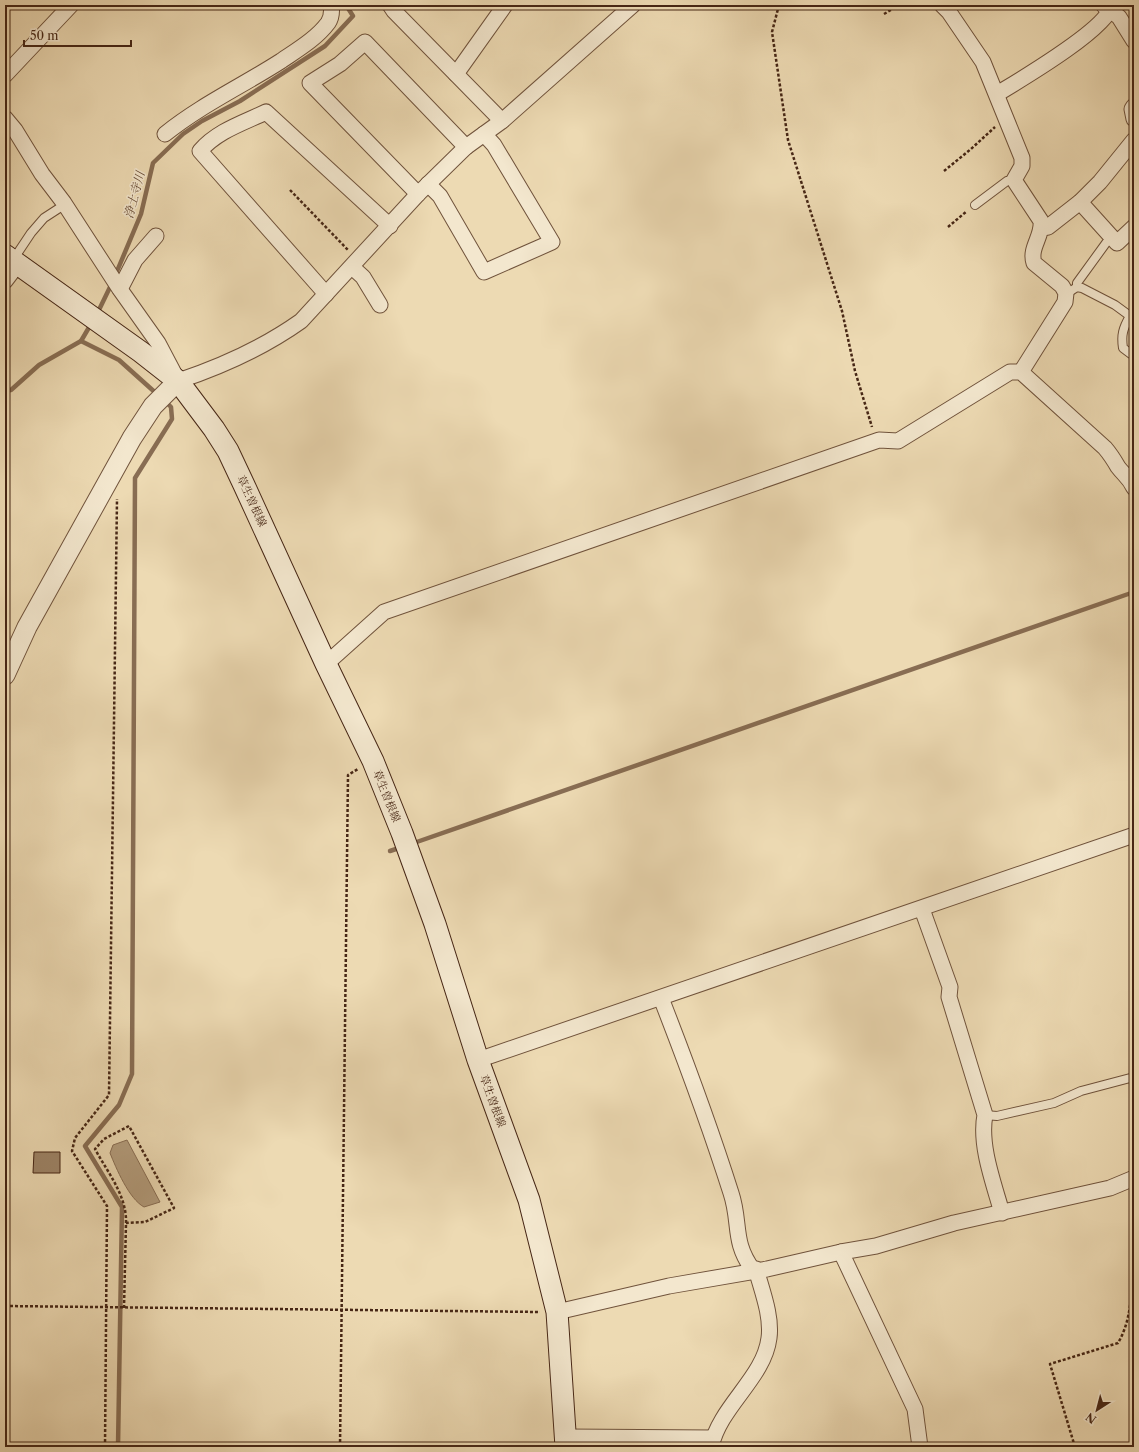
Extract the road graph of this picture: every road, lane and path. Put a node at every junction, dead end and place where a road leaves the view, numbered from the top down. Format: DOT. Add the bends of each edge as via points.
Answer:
graph roads {
  1 [pos="71,5"];
  2 [pos="331,5"];
  3 [pos="390,5"];
  4 [pos="505,5"];
  5 [pos="633,5"];
  6 [pos="779,5"];
  7 [pos="899,5"];
  8 [pos="942,5"];
  9 [pos="1109,7"];
  10 [pos="884,14"];
  11 [pos="1134,41"];
  12 [pos="456,74"];
  13 [pos="5,75"];
  14 [pos="997,94"];
  15 [pos="1134,106"];
  16 [pos="1005,117"];
  17 [pos="5,118"];
  18 [pos="1134,119"];
  19 [pos="502,121"];
  20 [pos="165,134"];
  21 [pos="484,134"];
  22 [pos="1134,140"];
  23 [pos="466,147"];
  24 [pos="944,171"];
  25 [pos="1014,180"];
  26 [pos="423,189"];
  27 [pos="290,190"];
  28 [pos="1080,202"];
  29 [pos="975,204"];
  30 [pos="64,205"];
  31 [pos="390,226"];
  32 [pos="948,227"];
  33 [pos="1134,227"];
  34 [pos="1042,228"];
  35 [pos="156,236"];
  36 [pos="1112,238"];
  37 [pos="12,260"];
  38 [pos="355,263"];
  39 [pos="5,281"];
  40 [pos="119,288"];
  41 [pos="1072,291"];
  42 [pos="326,294"];
  43 [pos="380,305"];
  44 [pos="1132,317"];
  45 [pos="1131,354"];
  46 [pos="1021,372"];
  47 [pos="178,381"];
  48 [pos="879,440"];
  49 [pos="109,480"];
  50 [pos="1134,488"];
  51 [pos="326,664"];
  52 [pos="5,675"];
  53 [pos="348,775"];
  54 [pos="1134,835"];
  55 [pos="922,909"];
  56 [pos="661,998"];
  57 [pos="478,1060"];
  58 [pos="1134,1077"];
  59 [pos="985,1115"];
  60 [pos="1134,1178"];
  61 [pos="1002,1213"];
  62 [pos="126,1223"];
  63 [pos="841,1252"];
  64 [pos="1134,1252"];
  65 [pos="755,1270"];
  66 [pos="5,1306"];
  67 [pos="106,1308"];
  68 [pos="124,1308"];
  69 [pos="342,1311"];
  70 [pos="557,1312"];
  71 [pos="566,1442"];
  72 [pos="712,1443"];
  73 [pos="104,1447"];
  74 [pos="340,1447"];
  75 [pos="920,1447"];
  76 [pos="1075,1447"];
  1 -- 13 [label="street"];
  2 -- 20 [label="street" via="329,22 308,42 234,90 200,108"];
  3 -- 12 [label="street"];
  4 -- 12 [label="street"];
  5 -- 19 [label="street"];
  6 -- 48 [label="path" via="772,32 788,140 842,311 855,371 873,430"];
  7 -- 10 [label="path"];
  8 -- 14 [label="street" via="983,62"];
  9 -- 11 [label="street" via="1119,17"];
  9 -- 14 [label="street" via="1086,35 1028,76"];
  12 -- 19 [label="street"];
  14 -- 16 [label="street"];
  15 -- 18 [label="street"];
  16 -- 24 [label="path"];
  16 -- 25 [label="street" via="1022,158 1022,166"];
  17 -- 30 [label="street"];
  19 -- 21 [label="street"];
  21 -- 23 [label="street"];
  21 -- 26 [label="street" via="494,145 552,242 484,272 440,196"];
  22 -- 28 [label="street"];
  23 -- 26 [label="street"];
  23 -- 26 [label="street" via="365,42 340,64 310,83"];
  25 -- 29 [label="lane" via="1007,181"];
  25 -- 34 [label="street" via="1041,221"];
  26 -- 31 [label="street"];
  27 -- 38 [label="path"];
  28 -- 34 [label="street" via="1048,227"];
  28 -- 36 [label="street"];
  29 -- 32 [label="path"];
  30 -- 37 [label="lane" via="44,218"];
  30 -- 40 [label="street"];
  31 -- 38 [label="street"];
  31 -- 42 [label="street" via="266,112 228,129 208,142 200,151"];
  33 -- 36 [label="street" via="1118,243"];
  34 -- 41 [label="street" via="1032,254 1034,263"];
  35 -- 40 [label="street" via="135,260"];
  36 -- 41 [label="lane"];
  37 -- 39 [label="street"];
  37 -- 47 [label="main road, 草生曽根線"];
  38 -- 42 [label="street"];
  38 -- 43 [label="street"];
  40 -- 47 [label="street" via="158,343"];
  41 -- 44 [label="lane" via="1115,305"];
  41 -- 46 [label="street"];
  42 -- 47 [label="street" via="301,321 280,336 211,370"];
  44 -- 45 [label="lane" via="1122,329 1121,339 1123,348"];
  46 -- 48 [label="street" via="1010,372 1001,377 898,441"];
  46 -- 50 [label="street" via="1105,448 1117,461 1123,473 1128,475"];
  47 -- 49 [label="street" via="153,406"];
  47 -- 51 [label="main road, 草生曽根線" via="228,451"];
  48 -- 51 [label="street" via="384,612"];
  49 -- 52 [label="street" via="28,627"];
  49 -- 67 [label="path" via="117,490 109,1095 75,1138 72,1151 107,1206"];
  51 -- 57 [label="main road, 草生曽根線" via="373,761 402,833 435,924"];
  53 -- 69 [label="path"];
  54 -- 55 [label="street"];
  55 -- 56 [label="street"];
  55 -- 59 [label="street" via="950,987 949,997"];
  56 -- 57 [label="street"];
  56 -- 65 [label="street" via="732,1194 737,1236 742,1253"];
  57 -- 70 [label="main road, 草生曽根線" via="529,1200"];
  58 -- 59 [label="lane" via="1081,1091 1054,1103 997,1116"];
  59 -- 61 [label="street" via="983,1124 989,1167"];
  60 -- 61 [label="street" via="1110,1188"];
  61 -- 63 [label="street" via="954,1223 876,1246"];
  62 -- 62 [label="path" via="124,1201 95,1149 104,1139 129,1126 174,1208 145,1222"];
  62 -- 68 [label="path"];
  63 -- 65 [label="street"];
  63 -- 75 [label="street" via="915,1409"];
  64 -- 76 [label="path" via="1133,1289 1118,1343 1050,1364"];
  65 -- 70 [label="street" via="669,1286"];
  65 -- 72 [label="street" via="768,1313 768,1344 762,1361 714,1432"];
  66 -- 67 [label="path"];
  67 -- 68 [label="path"];
  67 -- 73 [label="path"];
  68 -- 69 [label="path"];
  69 -- 70 [label="path"];
  69 -- 74 [label="path"];
  70 -- 71 [label="main road, 草生曽根線"];
  71 -- 72 [label="street"];
}
